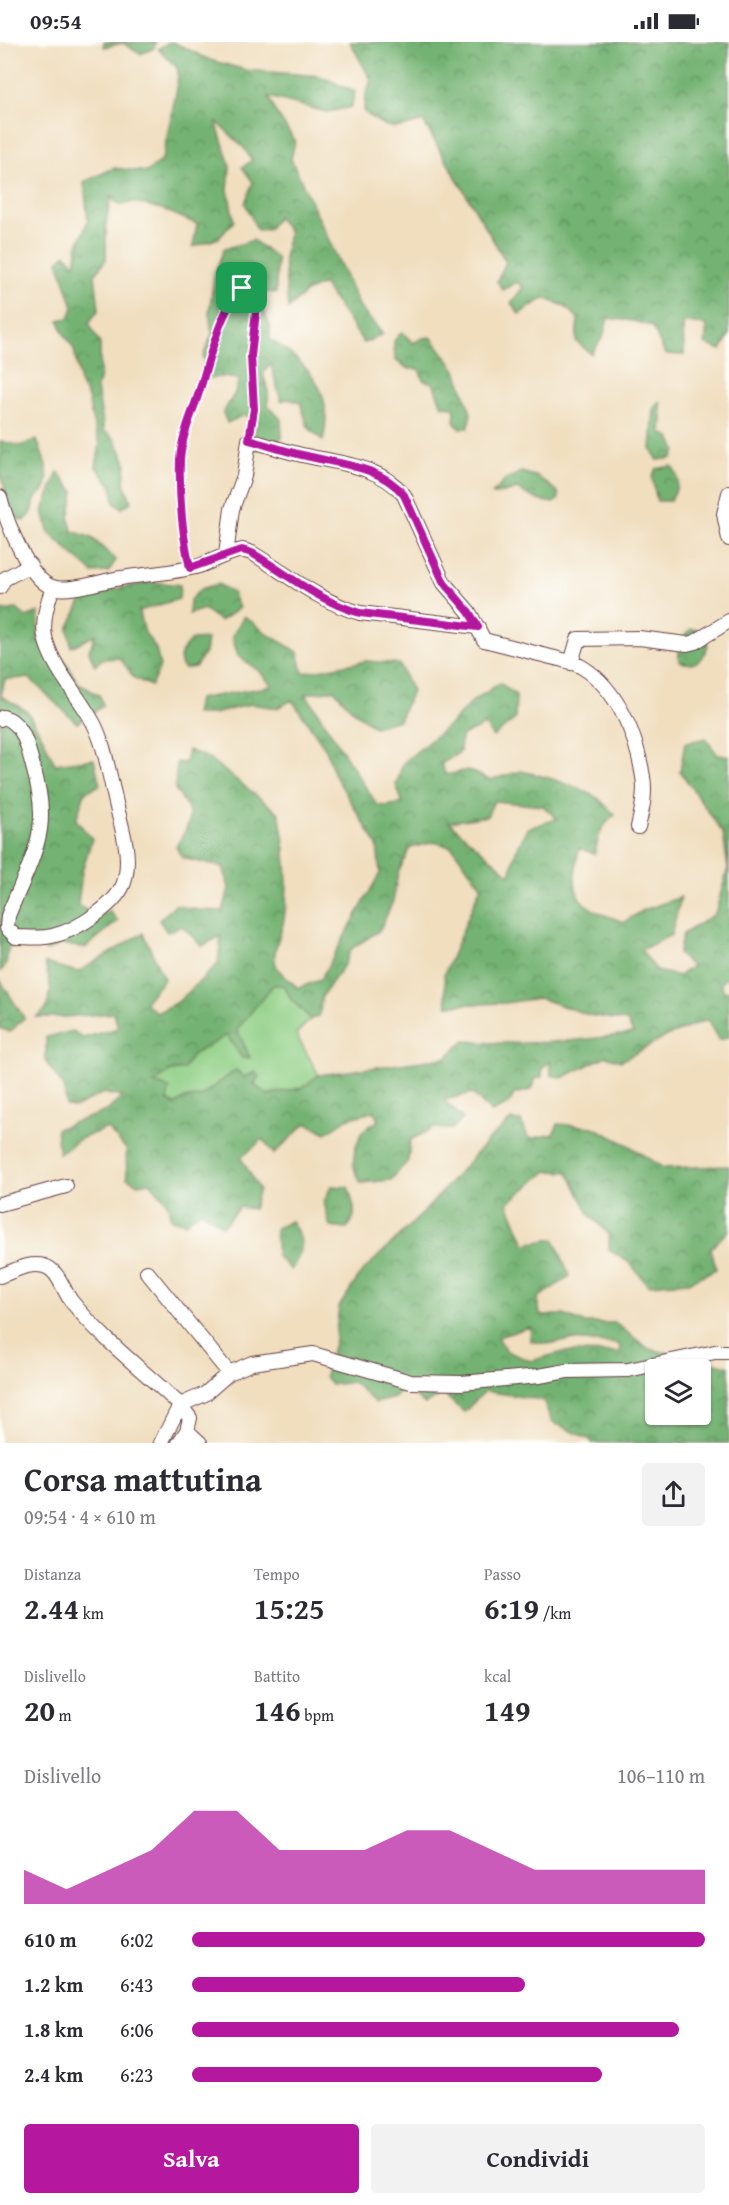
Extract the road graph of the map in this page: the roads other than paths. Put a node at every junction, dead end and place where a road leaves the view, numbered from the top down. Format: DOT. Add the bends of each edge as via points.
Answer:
graph roads {
  1 [pos="729,493"];
  2 [pos="0,497"];
  3 [pos="729,539"];
  4 [pos="226,555"];
  5 [pos="30,566"];
  6 [pos="0,587"];
  7 [pos="53,587"];
  8 [pos="729,609"];
  9 [pos="727,623"];
  10 [pos="478,627"];
  11 [pos="571,663"];
  12 [pos="0,719"];
  13 [pos="638,827"];
  14 [pos="66,1186"];
  15 [pos="0,1204"];
  16 [pos="147,1272"];
  17 [pos="0,1276"];
  18 [pos="729,1352"];
  19 [pos="229,1373"];
  20 [pos="180,1405"];
  21 [pos="187,1431"];
  22 [pos="161,1443"];
  23 [pos="179,1443"];
  24 [pos="200,1443"];
  1 -- 3 [label="street" via="724,514"];
  2 -- 5 [label="street"];
  4 -- 7 [label="street" via="190,568 68,588"];
  4 -- 10 [label="street" via="242,550 252,553 327,600 360,613"];
  4 -- 10 [label="street" via="232,509 244,476 249,440 365,470 385,477 404,495 444,583"];
  5 -- 6 [label="street" via="4,579"];
  5 -- 7 [label="street"];
  7 -- 12 [label="street" via="47,604 45,637 51,658 94,724 106,755 127,854 125,880 113,900 85,921 54,936 16,937 7,928 40,830 40,803 21,732 13,720"];
  8 -- 9 [label="street"];
  9 -- 11 [label="street" via="687,644 639,638 578,639"];
  10 -- 11 [label="street" via="484,640"];
  11 -- 13 [label="street" via="598,680 627,724 644,778"];
  14 -- 15 [label="street"];
  16 -- 19 [label="street"];
  17 -- 20 [label="street" via="33,1264 47,1266 86,1316"];
  18 -- 19 [label="street" via="628,1370 567,1371 461,1383 411,1382 313,1354 252,1363"];
  19 -- 20 [label="street" via="205,1394"];
  20 -- 21 [label="street" via="189,1418"];
  20 -- 22 [label="street"];
  21 -- 23 [label="street"];
  21 -- 24 [label="street"];
}
